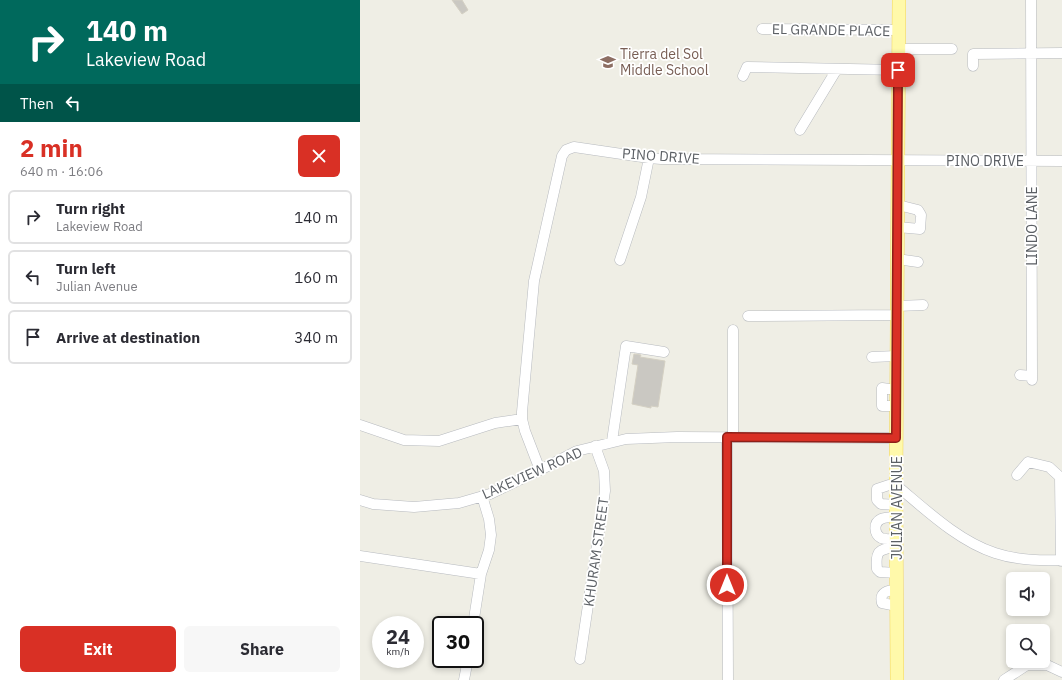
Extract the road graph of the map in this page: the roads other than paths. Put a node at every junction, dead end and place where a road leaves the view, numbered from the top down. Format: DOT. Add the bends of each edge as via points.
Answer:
graph roads {
  1 [pos="899,0"];
  2 [pos="1031,0"];
  3 [pos="762,29"];
  4 [pos="899,30"];
  5 [pos="899,49"];
  6 [pos="952,49"];
  7 [pos="1031,53"];
  8 [pos="1062,53"];
  9 [pos="973,66"];
  10 [pos="837,69"];
  11 [pos="898,70"];
  12 [pos="743,76"];
  13 [pos="800,130"];
  14 [pos="649,158"];
  15 [pos="897,161"];
  16 [pos="1032,161"];
  17 [pos="1062,161"];
  18 [pos="898,205"];
  19 [pos="897,227"];
  20 [pos="897,259"];
  21 [pos="620,260"];
  22 [pos="918,262"];
  23 [pos="923,305"];
  24 [pos="897,311"];
  25 [pos="748,316"];
  26 [pos="732,330"];
  27 [pos="664,352"];
  28 [pos="872,356"];
  29 [pos="897,356"];
  30 [pos="1020,375"];
  31 [pos="522,419"];
  32 [pos="360,425"];
  33 [pos="730,437"];
  34 [pos="896,438"];
  35 [pos="612,441"];
  36 [pos="595,446"];
  37 [pos="540,470"];
  38 [pos="1017,475"];
  39 [pos="1061,476"];
  40 [pos="896,485"];
  41 [pos="482,496"];
  42 [pos="360,500"];
  43 [pos="897,511"];
  44 [pos="898,542"];
  45 [pos="360,556"];
  46 [pos="1062,560"];
  47 [pos="897,573"];
  48 [pos="481,574"];
  49 [pos="474,616"];
  50 [pos="580,659"];
  51 [pos="466,668"];
  52 [pos="1062,672"];
  53 [pos="464,680"];
  54 [pos="728,680"];
  55 [pos="897,680"];
  56 [pos="1004,680"];
  1 -- 4 [label="main road, JULIAN AVENUE"];
  2 -- 7 [label="street, LINDO LANE"];
  3 -- 4 [label="street, EL GRANDE PLACE"];
  4 -- 5 [label="main road, JULIAN AVENUE"];
  5 -- 6 [label="street"];
  5 -- 11 [label="main road, JULIAN AVENUE"];
  7 -- 8 [label="street"];
  7 -- 9 [label="street" via="973,54"];
  7 -- 16 [label="street, LINDO LANE"];
  10 -- 11 [label="street"];
  10 -- 12 [label="street" via="747,67"];
  10 -- 13 [label="street"];
  11 -- 15 [label="main road, JULIAN AVENUE"];
  14 -- 15 [label="street, PINO DRIVE"];
  14 -- 21 [label="street" via="642,197"];
  14 -- 31 [label="street, PINO DRIVE" via="574,147 563,152 534,281"];
  15 -- 16 [label="street, PINO DRIVE"];
  15 -- 18 [label="main road, JULIAN AVENUE"];
  16 -- 17 [label="street, PINO DRIVE"];
  16 -- 30 [label="street, LINDO LANE" via="1032,378"];
  18 -- 19 [label="main road, JULIAN AVENUE"];
  18 -- 19 [label="street" via="918,210 921,215 920,229"];
  19 -- 20 [label="main road, JULIAN AVENUE"];
  20 -- 22 [label="street"];
  20 -- 24 [label="main road, JULIAN AVENUE"];
  23 -- 24 [label="street"];
  24 -- 25 [label="street"];
  24 -- 29 [label="main road, JULIAN AVENUE"];
  26 -- 33 [label="street"];
  27 -- 35 [label="street" via="626,346"];
  28 -- 29 [label="street"];
  29 -- 34 [label="main road, JULIAN AVENUE"];
  31 -- 32 [label="street" via="495,423 439,441 404,440"];
  31 -- 37 [label="street, PINO DRIVE"];
  33 -- 34 [label="street, LAKEVIEW ROAD"];
  33 -- 35 [label="street, LAKEVIEW ROAD" via="642,437"];
  33 -- 54 [label="street"];
  34 -- 40 [label="main road, JULIAN AVENUE"];
  35 -- 36 [label="street, LAKEVIEW ROAD"];
  36 -- 37 [label="street, LAKEVIEW ROAD" via="578,451"];
  36 -- 50 [label="street, KHURAM STREET" via="604,471 605,491"];
  37 -- 41 [label="street, LAKEVIEW ROAD"];
  38 -- 39 [label="street" via="1028,462 1049,467"];
  39 -- 46 [label="street"];
  40 -- 43 [label="main road, JULIAN AVENUE"];
  40 -- 43 [label="street" via="877,489 876,500"];
  40 -- 46 [label="street" via="957,533 985,549 1022,558"];
  41 -- 42 [label="street, LAKEVIEW ROAD" via="459,503 414,507 373,504"];
  41 -- 48 [label="street" via="491,534"];
  43 -- 44 [label="main road, JULIAN AVENUE"];
  43 -- 44 [label="street" via="880,520 875,530 883,538"];
  44 -- 47 [label="main road, JULIAN AVENUE"];
  44 -- 47 [label="street" via="880,550 876,559 876,569 880,572"];
  45 -- 48 [label="street"];
  47 -- 55 [label="main road, JULIAN AVENUE"];
  48 -- 49 [label="street"];
  51 -- 53 [label="street"];
  52 -- 56 [label="street" via="1048,665 1027,665"];
}
